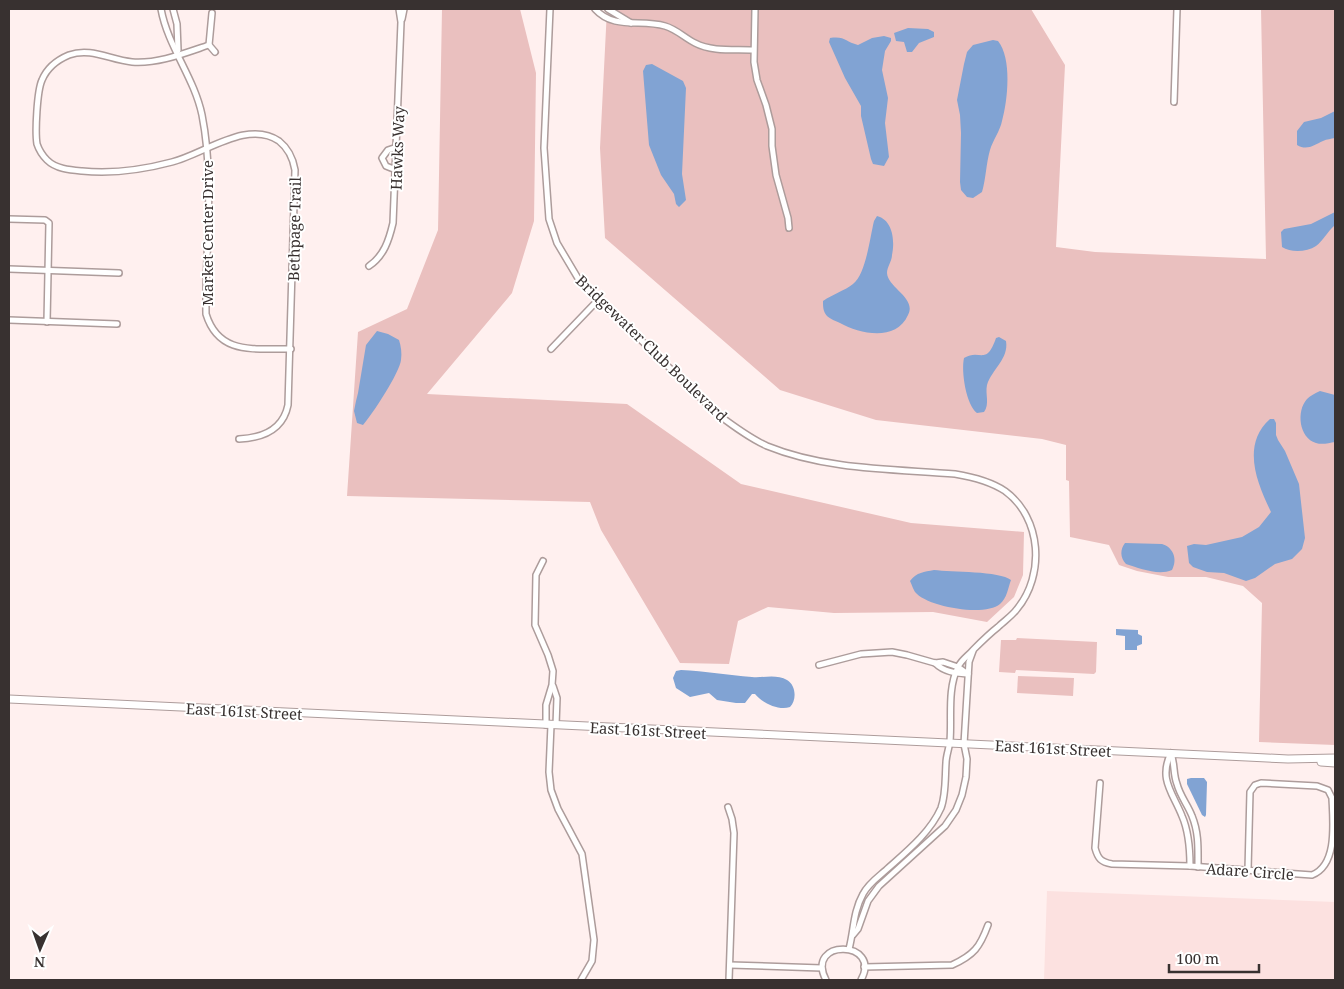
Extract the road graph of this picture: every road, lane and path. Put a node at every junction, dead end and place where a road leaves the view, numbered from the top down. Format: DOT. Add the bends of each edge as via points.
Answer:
graph roads {
  1 [pos="161,9"];
  2 [pos="173,9"];
  3 [pos="399,9"];
  4 [pos="404,9"];
  5 [pos="550,9"];
  6 [pos="595,9"];
  7 [pos="608,9"];
  8 [pos="755,9"];
  9 [pos="1176,9"];
  10 [pos="212,13"];
  11 [pos="176,19"];
  12 [pos="164,22"];
  13 [pos="401,22"];
  14 [pos="631,23"];
  15 [pos="209,45"];
  16 [pos="753,50"];
  17 [pos="215,52"];
  18 [pos="179,55"];
  19 [pos="1174,102"];
  20 [pos="397,147"];
  21 [pos="207,149"];
  22 [pos="396,170"];
  23 [pos="9,219"];
  24 [pos="789,228"];
  25 [pos="369,266"];
  26 [pos="9,270"];
  27 [pos="48,271"];
  28 [pos="119,273"];
  29 [pos="598,300"];
  30 [pos="9,320"];
  31 [pos="47,322"];
  32 [pos="117,324"];
  33 [pos="291,349"];
  34 [pos="551,349"];
  35 [pos="239,439"];
  36 [pos="543,562"];
  37 [pos="973,650"];
  38 [pos="935,663"];
  39 [pos="819,665"];
  40 [pos="958,667"];
  41 [pos="956,673"];
  42 [pos="968,674"];
  43 [pos="552,685"];
  44 [pos="9,699"];
  45 [pos="551,725"];
  46 [pos="950,743"];
  47 [pos="964,744"];
  48 [pos="1172,754"];
  49 [pos="1335,758"];
  50 [pos="1288,759"];
  51 [pos="1335,763"];
  52 [pos="1100,783"];
  53 [pos="728,807"];
  54 [pos="1190,866"];
  55 [pos="1198,867"];
  56 [pos="1248,870"];
  57 [pos="988,924"];
  58 [pos="853,935"];
  59 [pos="849,949"];
  60 [pos="730,965"];
  61 [pos="864,967"];
  62 [pos="822,968"];
  63 [pos="581,980"];
  64 [pos="729,980"];
  65 [pos="826,980"];
  66 [pos="861,980"];
  1 -- 12 [label="street, Market Center Drive"];
  2 -- 11 [label="street, Market Center Drive"];
  3 -- 13 [label="street, Hawks Way"];
  4 -- 13 [label="street, Hawks Way"];
  5 -- 29 [label="street, Bridgewater Club Boulevard" via="544,148 549,219 556,243 567,263"];
  6 -- 14 [label="street" via="616,22"];
  7 -- 14 [label="street"];
  8 -- 16 [label="street"];
  9 -- 19 [label="street"];
  10 -- 15 [label="street"];
  11 -- 12 [label="street"];
  11 -- 18 [label="street, Market Center Drive"];
  12 -- 18 [label="street, Market Center Drive"];
  13 -- 20 [label="street, Hawks Way"];
  14 -- 16 [label="street" via="666,26 708,48"];
  15 -- 17 [label="street"];
  15 -- 18 [label="street, Bethpage Trail"];
  16 -- 24 [label="street" via="757,80 772,129 776,175"];
  18 -- 21 [label="street, Market Center Drive" via="202,114"];
  18 -- 21 [label="street, Bethpage Trail" via="132,62 83,52 59,60 49,69 39,89 36,139 41,153 58,167 102,172 162,165"];
  20 -- 22 [label="street, Hawks Way"];
  20 -- 22 [label="street" via="388,150 382,158 386,166"];
  21 -- 33 [label="street, Market Center Drive" via="206,314 210,325 224,342 236,347"];
  21 -- 33 [label="street, Bethpage Trail" via="256,133 276,140 292,157 295,170"];
  22 -- 25 [label="street, Hawks Way" via="391,233 378,260"];
  23 -- 27 [label="street" via="48,221"];
  26 -- 27 [label="street"];
  27 -- 28 [label="street"];
  27 -- 31 [label="street"];
  29 -- 34 [label="street"];
  29 -- 37 [label="street, Bridgewater Club Boulevard" via="716,413 767,446 835,464 974,477 1006,492 1029,520 1037,556 1036,570 1016,610"];
  30 -- 31 [label="street"];
  31 -- 32 [label="street"];
  33 -- 35 [label="street, Bethpage Trail" via="285,414 271,432"];
  36 -- 43 [label="street" via="536,575 535,625 550,661"];
  37 -- 40 [label="street, Bridgewater Club Boulevard"];
  37 -- 42 [label="street"];
  38 -- 39 [label="street" via="907,654 884,652 861,654"];
  38 -- 40 [label="street"];
  38 -- 41 [label="street"];
  40 -- 41 [label="street, Bridgewater Club Boulevard"];
  40 -- 42 [label="street"];
  41 -- 42 [label="street"];
  41 -- 46 [label="street, Bridgewater Club Boulevard"];
  42 -- 47 [label="street"];
  43 -- 45 [label="street" via="546,705"];
  43 -- 45 [label="street" via="557,698"];
  44 -- 45 [label="street, East 161st Street"];
  45 -- 46 [label="street, East 161st Street"];
  45 -- 63 [label="street" via="551,790 582,854 594,940 592,961"];
  46 -- 47 [label="street, East 161st Street"];
  46 -- 58 [label="street, Bridgewater Club Boulevard" via="942,806 938,814 915,844 869,885 853,922"];
  47 -- 48 [label="street, East 161st Street"];
  47 -- 58 [label="street" via="966,777 956,810 945,826 879,886 868,901"];
  48 -- 50 [label="street, East 161st Street"];
  48 -- 54 [label="street" via="1166,763 1166,778 1185,825"];
  48 -- 55 [label="street" via="1174,778 1198,835"];
  49 -- 50 [label="street, East 161st Street"];
  50 -- 51 [label="street, East 161st Street"];
  52 -- 54 [label="street, Adare Circle" via="1095,848 1102,862"];
  53 -- 60 [label="street" via="734,833"];
  54 -- 55 [label="street, Adare Circle"];
  55 -- 56 [label="street, Adare Circle"];
  56 -- 56 [label="street, Adare Circle" via="1312,875 1321,872 1331,850 1332,798 1328,790 1317,786 1255,785 1250,792"];
  57 -- 61 [label="street" via="982,942 973,953 952,965"];
  58 -- 59 [label="street"];
  59 -- 61 [label="street" via="861,957"];
  59 -- 62 [label="street" via="829,954"];
  60 -- 62 [label="street"];
  60 -- 64 [label="street"];
  61 -- 66 [label="street"];
  62 -- 65 [label="street"];
}
